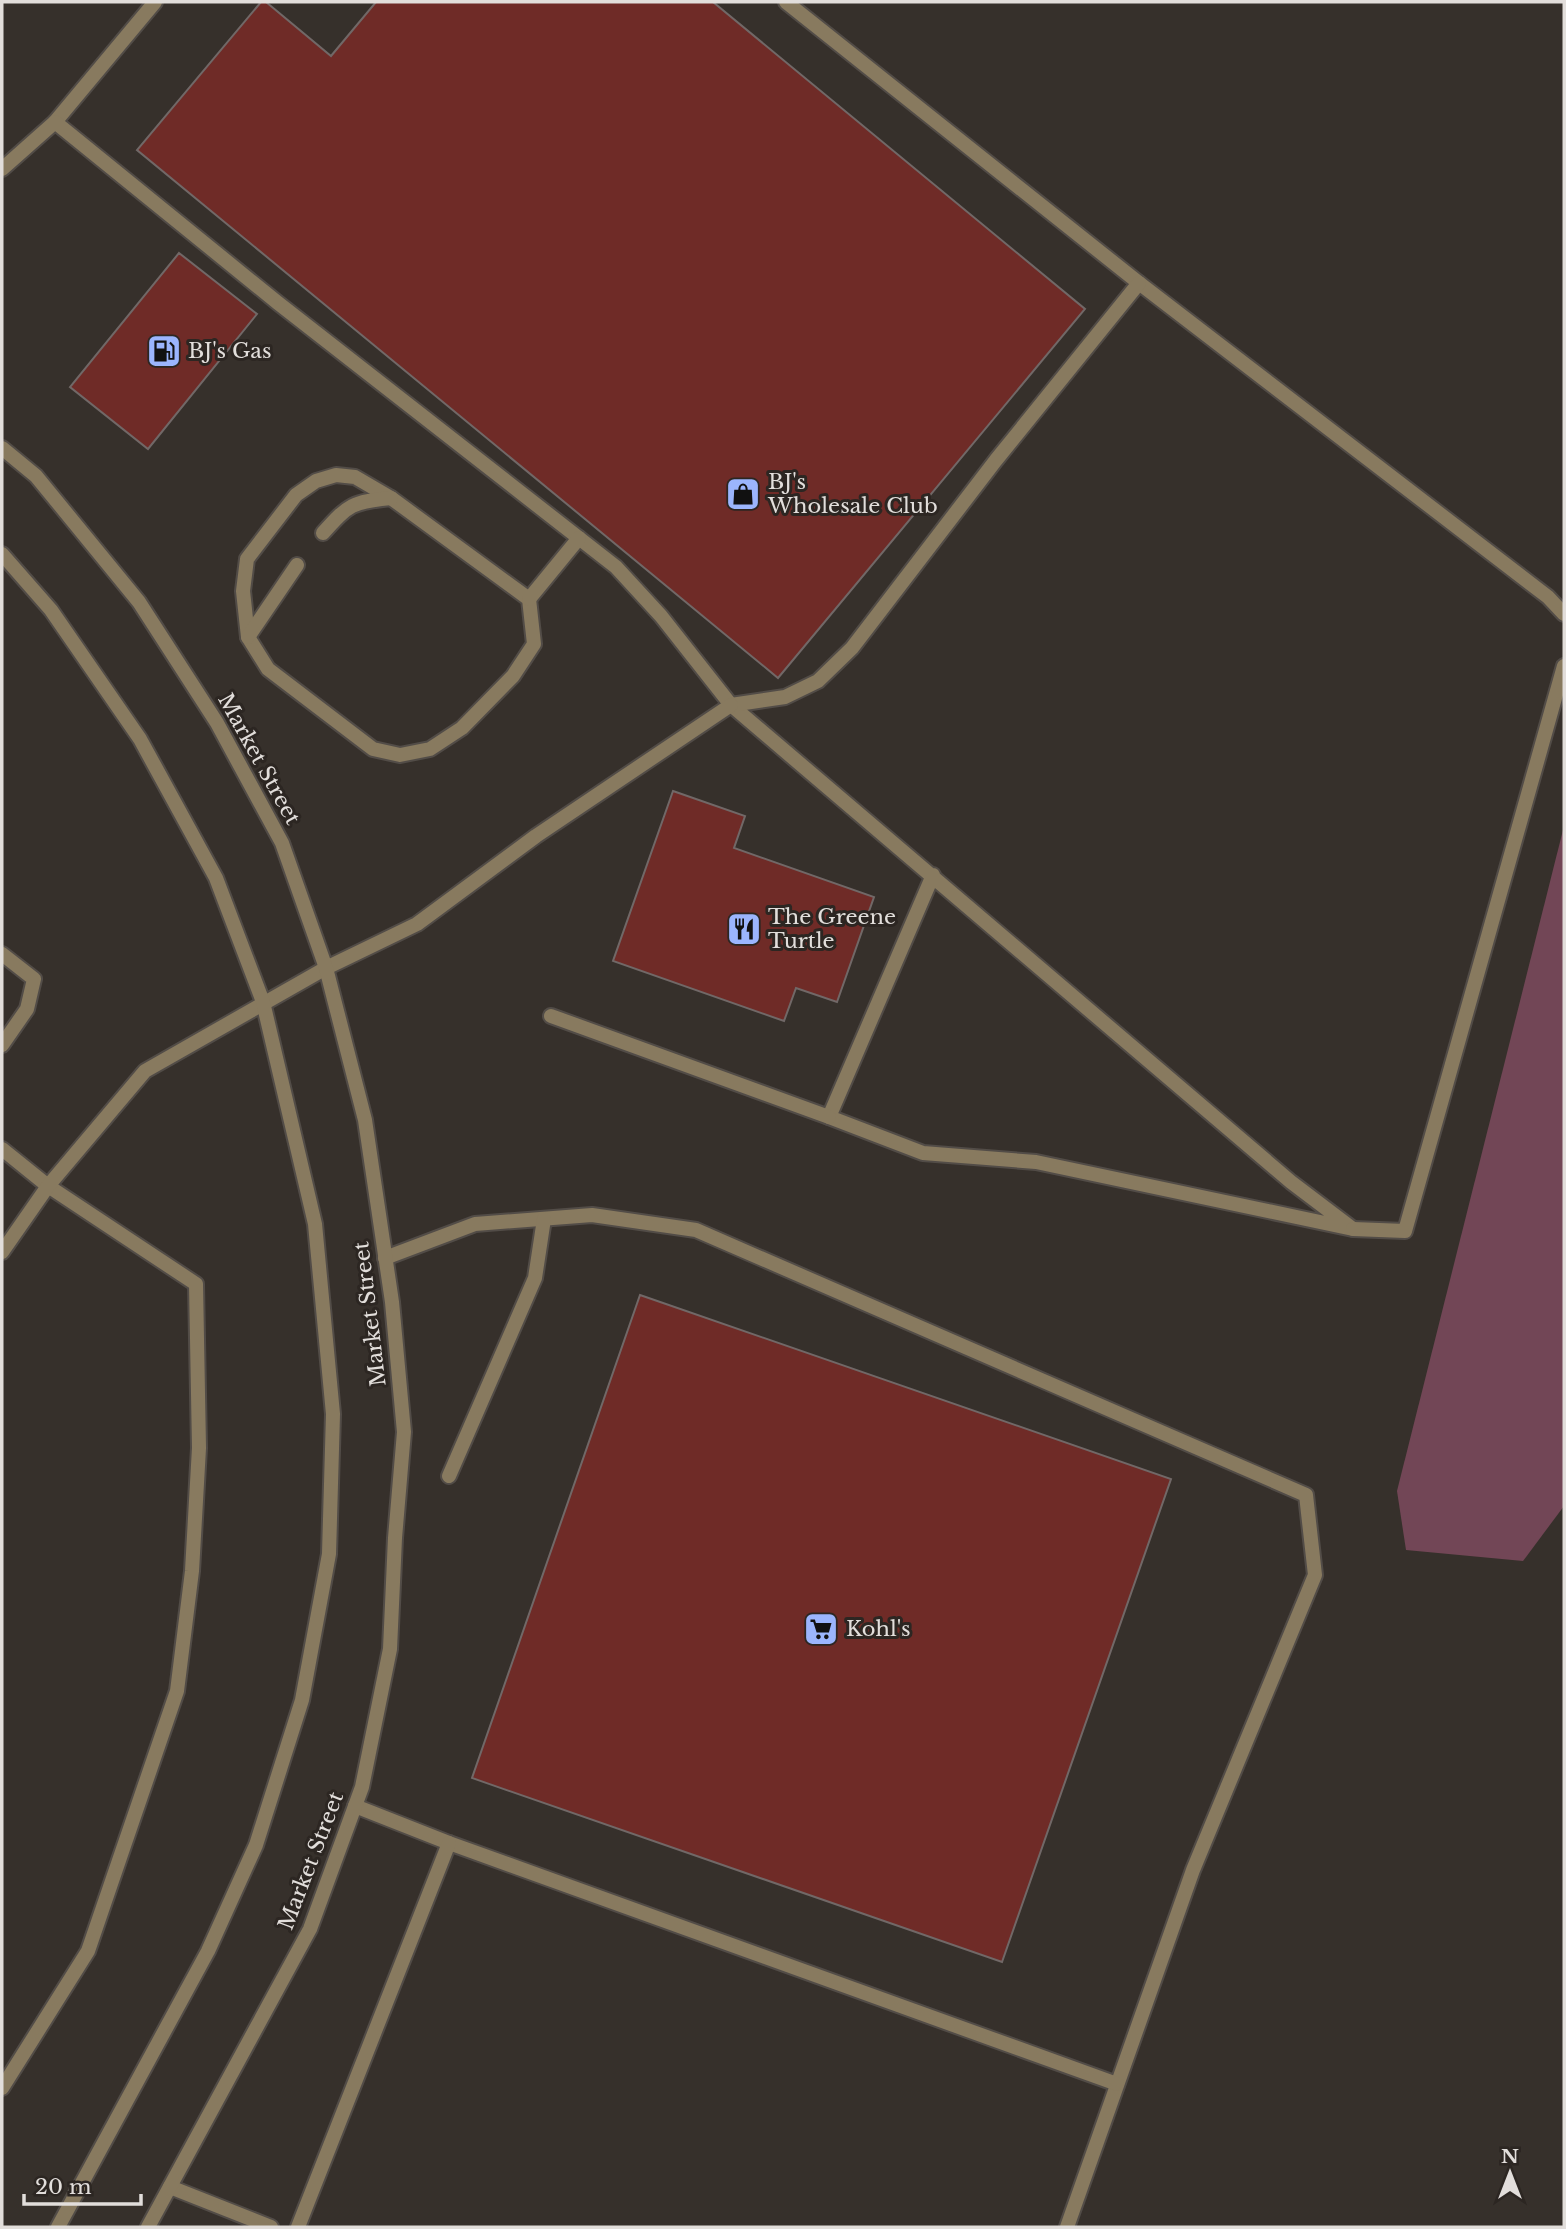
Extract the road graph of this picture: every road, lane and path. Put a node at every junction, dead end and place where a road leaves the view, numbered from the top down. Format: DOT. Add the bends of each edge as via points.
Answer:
graph roads {
  1 [pos="155,2"];
  2 [pos="786,2"];
  3 [pos="55,122"];
  4 [pos="2,170"];
  5 [pos="1139,283"];
  6 [pos="2,448"];
  7 [pos="391,498"];
  8 [pos="323,533"];
  9 [pos="579,538"];
  10 [pos="2,554"];
  11 [pos="297,565"];
  12 [pos="529,599"];
  13 [pos="1564,614"];
  14 [pos="248,636"];
  15 [pos="1564,666"];
  16 [pos="731,705"];
  17 [pos="933,875"];
  18 [pos="2,954"];
  19 [pos="326,968"];
  20 [pos="263,1002"];
  21 [pos="551,1016"];
  22 [pos="2,1045"];
  23 [pos="830,1117"];
  24 [pos="2,1149"];
  25 [pos="48,1186"];
  26 [pos="544,1219"];
  27 [pos="1353,1229"];
  28 [pos="2,1252"];
  29 [pos="385,1258"];
  30 [pos="449,1476"];
  31 [pos="355,1806"];
  32 [pos="449,1843"];
  33 [pos="1117,2084"];
  34 [pos="2,2088"];
  35 [pos="170,2187"];
  36 [pos="58,2227"];
  37 [pos="148,2227"];
  38 [pos="271,2227"];
  39 [pos="298,2227"];
  40 [pos="1067,2227"];
  1 -- 3 [label="street"];
  2 -- 5 [label="street"];
  3 -- 4 [label="street"];
  3 -- 9 [label="street"];
  5 -- 13 [label="street" via="1548,597"];
  5 -- 16 [label="street" via="852,648 818,681 785,697"];
  6 -- 19 [label="street, Market Street" via="36,476 139,603 217,723 282,843"];
  7 -- 8 [label="street" via="346,507"];
  7 -- 12 [label="street"];
  7 -- 14 [label="street" via="355,477 336,475 316,481 296,495 247,559 243,591"];
  9 -- 12 [label="street"];
  9 -- 16 [label="street" via="616,567 661,616"];
  10 -- 20 [label="street" via="51,610 140,738 216,878"];
  11 -- 14 [label="street"];
  12 -- 14 [label="street" via="534,644 513,676 462,728 430,749 400,755 373,749 268,669"];
  15 -- 27 [label="street" via="1405,1231"];
  16 -- 17 [label="street"];
  16 -- 19 [label="street" via="536,836 417,924"];
  17 -- 23 [label="street"];
  17 -- 27 [label="street" via="1291,1182"];
  18 -- 22 [label="street" via="34,979 27,1009"];
  19 -- 20 [label="street"];
  19 -- 29 [label="street, Market Street" via="365,1120"];
  20 -- 25 [label="street" via="145,1071"];
  20 -- 36 [label="street" via="315,1224 333,1414 329,1554 302,1700 256,1845 208,1951"];
  21 -- 23 [label="street"];
  23 -- 27 [label="street" via="923,1153 1036,1163"];
  24 -- 25 [label="street"];
  25 -- 28 [label="street"];
  25 -- 34 [label="street" via="196,1284 199,1448 177,1691 88,1951"];
  26 -- 29 [label="street" via="475,1224"];
  26 -- 30 [label="street" via="535,1278"];
  26 -- 33 [label="street" via="592,1215 696,1230 1306,1495 1315,1575 1192,1870"];
  29 -- 31 [label="street, Market Street" via="404,1432 390,1649"];
  31 -- 32 [label="street"];
  31 -- 35 [label="street, Market Street" via="310,1929"];
  32 -- 33 [label="street"];
  32 -- 39 [label="street"];
  33 -- 40 [label="street"];
  35 -- 37 [label="street, Market Street"];
  35 -- 38 [label="street"];
}
